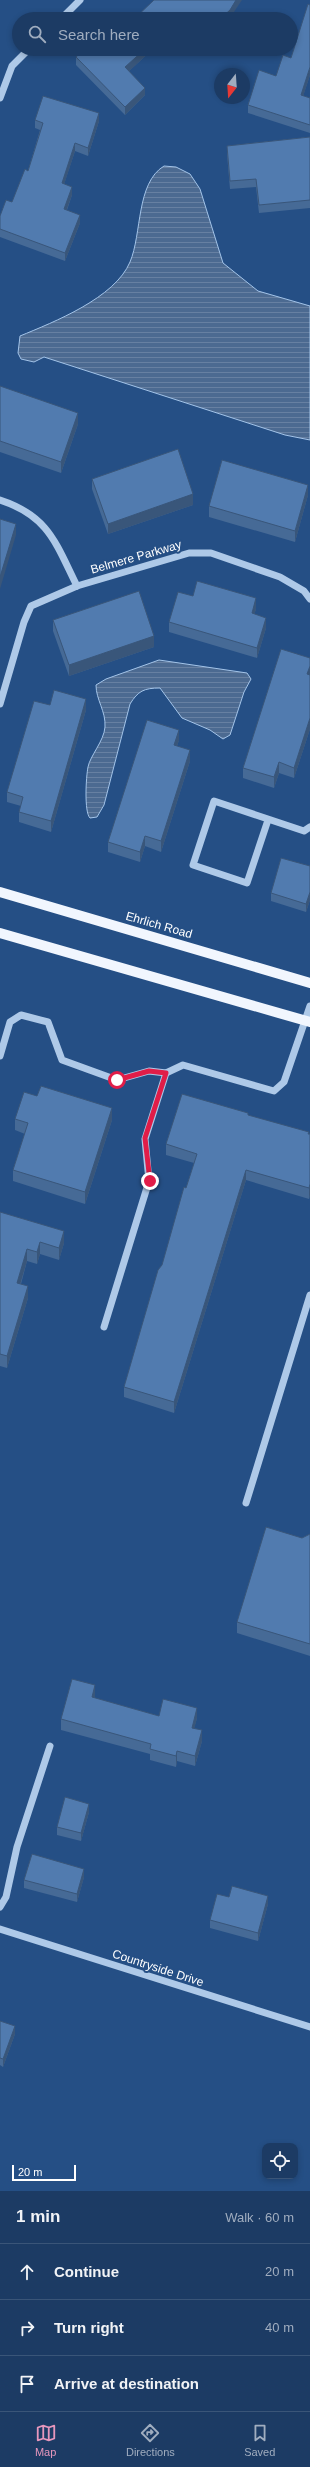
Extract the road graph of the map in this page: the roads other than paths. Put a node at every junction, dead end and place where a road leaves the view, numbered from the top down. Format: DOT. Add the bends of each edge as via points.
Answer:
graph roads {
  1 [pos="80,0"];
  2 [pos="68,12"];
  3 [pos="22,56"];
  4 [pos="0,98"];
  5 [pos="0,500"];
  6 [pos="77,586"];
  7 [pos="310,599"];
  8 [pos="0,704"];
  9 [pos="268,820"];
  10 [pos="310,827"];
  11 [pos="0,892"];
  12 [pos="0,933"];
  13 [pos="310,983"];
  14 [pos="310,1006"];
  15 [pos="308,1022"];
  16 [pos="0,1056"];
  17 [pos="166,1073"];
  18 [pos="310,1295"];
  19 [pos="104,1327"];
  20 [pos="246,1503"];
  21 [pos="50,1746"];
  22 [pos="0,1907"];
  23 [pos="0,1929"];
  24 [pos="310,2027"];
  1 -- 2 [label="street"];
  3 -- 4 [label="street" via="12,66"];
  5 -- 6 [label="street" via="18,506 48,529"];
  6 -- 7 [label="street, Belmere Parkway" via="189,553 211,554 280,577 304,591"];
  6 -- 8 [label="street, Belmere Parkway" via="31,606"];
  9 -- 9 [label="street" via="214,801 193,865 247,884"];
  9 -- 10 [label="street" via="304,831"];
  11 -- 13 [label="main road, Ehrlich Road"];
  12 -- 15 [label="main road"];
  14 -- 15 [label="street"];
  15 -- 17 [label="street" via="284,1082 274,1091 183,1065"];
  16 -- 17 [label="street" via="10,1022 21,1015 48,1022 62,1060 117,1080 149,1071"];
  17 -- 19 [label="street" via="145,1138 150,1181"];
  18 -- 20 [label="street"];
  21 -- 22 [label="street" via="17,1846 6,1897"];
  23 -- 24 [label="street, Countryside Drive"];
}
